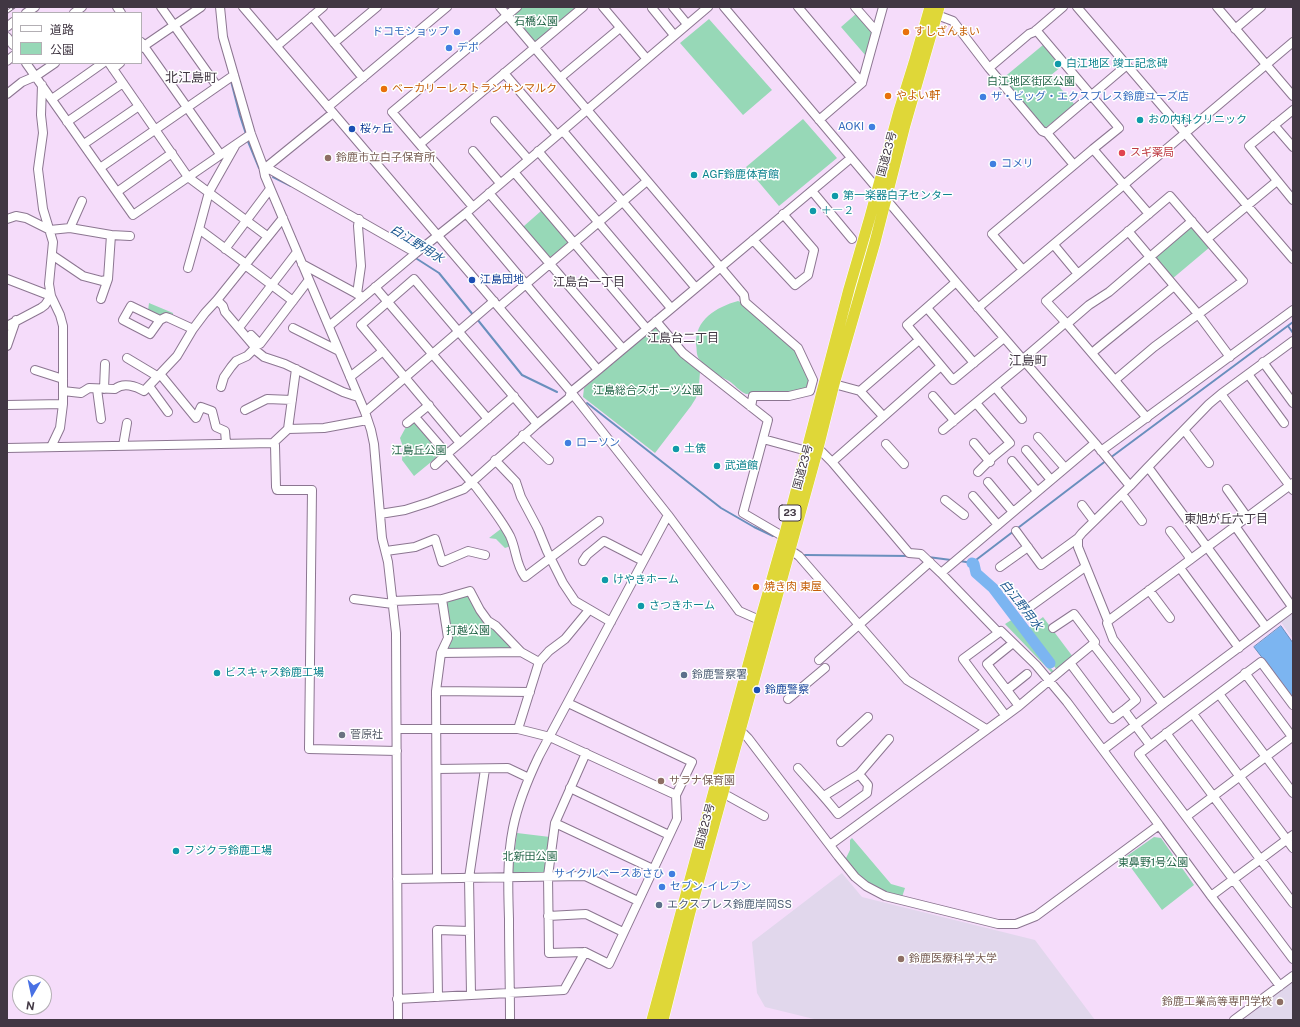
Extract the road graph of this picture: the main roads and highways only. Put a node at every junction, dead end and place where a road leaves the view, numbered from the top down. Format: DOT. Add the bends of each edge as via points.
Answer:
graph roads {
  1 [pos="935,10"];
  2 [pos="765,623"];
  3 [pos="736,730"];
  4 [pos="652,1020"];
  5 [pos="663,1020"];
  1 -- 2 [label="highway, 国道23号 / 23" via="790,550"];
  1 -- 2 [label="highway, 国道23号 / 23" via="899,111 849,289 784,537"];
  2 -- 3 [label="highway, 国道23号 / 23"];
  3 -- 4 [label="highway, 国道23号 / 23"];
  3 -- 5 [label="highway, 国道23号 / 23"];
}
